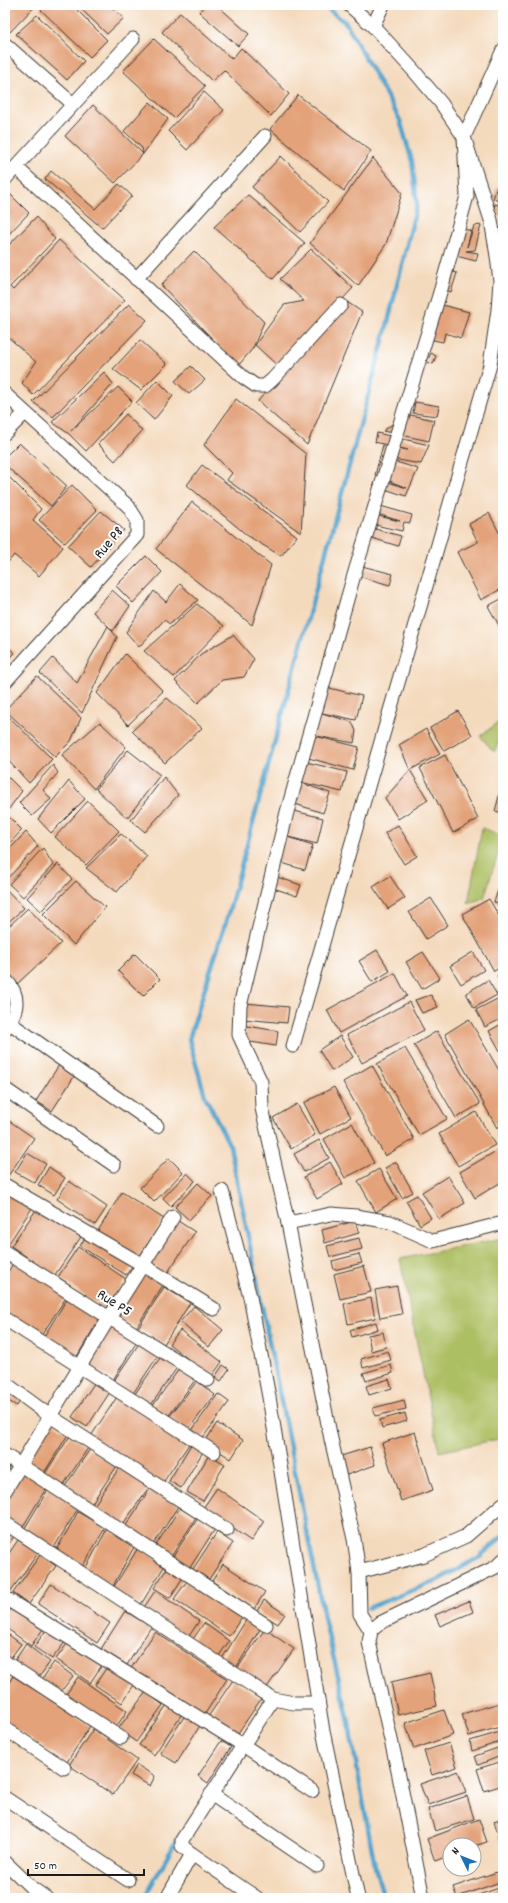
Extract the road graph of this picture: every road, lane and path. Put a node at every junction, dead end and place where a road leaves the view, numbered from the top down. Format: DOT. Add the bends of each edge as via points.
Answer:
graph roads {
  1 [pos="349,5"];
  2 [pos="383,5"];
  3 [pos="373,26"];
  4 [pos="133,39"];
  5 [pos="5,44"];
  6 [pos="503,50"];
  7 [pos="73,104"];
  8 [pos="265,136"];
  9 [pos="464,138"];
  10 [pos="16,167"];
  11 [pos="5,179"];
  12 [pos="136,279"];
  13 [pos="341,305"];
  14 [pos="5,394"];
  15 [pos="25,412"];
  16 [pos="5,433"];
  17 [pos="5,682"];
  18 [pos="5,980"];
  19 [pos="7,1026"];
  20 [pos="293,1046"];
  21 [pos="5,1088"];
  22 [pos="157,1126"];
  23 [pos="114,1165"];
  24 [pos="5,1185"];
  25 [pos="222,1190"];
  26 [pos="173,1217"];
  27 [pos="288,1223"];
  28 [pos="503,1223"];
  29 [pos="5,1252"];
  30 [pos="142,1265"];
  31 [pos="214,1309"];
  32 [pos="5,1318"];
  33 [pos="109,1318"];
  34 [pos="80,1366"];
  35 [pos="208,1380"];
  36 [pos="5,1382"];
  37 [pos="50,1416"];
  38 [pos="214,1452"];
  39 [pos="5,1455"];
  40 [pos="20,1465"];
  41 [pos="5,1491"];
  42 [pos="503,1504"];
  43 [pos="5,1523"];
  44 [pos="227,1530"];
  45 [pos="503,1560"];
  46 [pos="360,1572"];
  47 [pos="5,1598"];
  48 [pos="266,1625"];
  49 [pos="371,1631"];
  50 [pos="5,1662"];
  51 [pos="273,1699"];
  52 [pos="318,1703"];
  53 [pos="5,1729"];
  54 [pos="121,1738"];
  55 [pos="242,1745"];
  56 [pos="64,1768"];
  57 [pos="312,1791"];
  58 [pos="211,1794"];
  59 [pos="5,1798"];
  60 [pos="192,1854"];
  61 [pos="5,1862"];
  62 [pos="317,1866"];
  63 [pos="128,1880"];
  64 [pos="46,1898"];
  65 [pos="167,1898"];
  66 [pos="257,1898"];
  67 [pos="358,1898"];
  68 [pos="423,1898"];
  1 -- 3 [label="street"];
  2 -- 3 [label="street"];
  3 -- 9 [label="street" via="441,103"];
  4 -- 7 [label="street"];
  5 -- 7 [label="street"];
  6 -- 9 [label="street"];
  7 -- 10 [label="street"];
  8 -- 12 [label="street"];
  9 -- 20 [label="street" via="491,220 498,256 498,310 490,365"];
  9 -- 27 [label="street" via="467,196 289,805 240,1006 238,1035 261,1082 262,1108"];
  10 -- 11 [label="street"];
  10 -- 12 [label="street"];
  12 -- 13 [label="street" via="256,386 265,386 272,380"];
  14 -- 15 [label="street, Rue P8"];
  15 -- 16 [label="street"];
  15 -- 17 [label="street, Rue P8" via="128,506 137,520 137,534"];
  18 -- 19 [label="street" via="13,987 17,998"];
  19 -- 22 [label="street"];
  21 -- 23 [label="street"];
  24 -- 30 [label="street"];
  25 -- 52 [label="street" via="250,1297 269,1397"];
  26 -- 30 [label="street"];
  27 -- 28 [label="street" via="331,1214 356,1216 390,1222 433,1241"];
  27 -- 46 [label="street"];
  29 -- 33 [label="street, Rue P5"];
  30 -- 31 [label="street"];
  30 -- 33 [label="street"];
  32 -- 34 [label="street"];
  33 -- 34 [label="street"];
  33 -- 35 [label="street, Rue P5"];
  34 -- 37 [label="street"];
  34 -- 38 [label="street"];
  36 -- 37 [label="street"];
  37 -- 40 [label="street"];
  37 -- 44 [label="street"];
  39 -- 40 [label="street"];
  40 -- 41 [label="street"];
  40 -- 48 [label="street"];
  42 -- 46 [label="street" via="466,1536 424,1555"];
  43 -- 51 [label="street"];
  45 -- 49 [label="street" via="496,1567 380,1623"];
  46 -- 49 [label="street" via="360,1614"];
  47 -- 55 [label="street"];
  49 -- 68 [label="street" via="369,1642"];
  50 -- 54 [label="street"];
  51 -- 52 [label="street" via="294,1703"];
  51 -- 55 [label="street"];
  52 -- 67 [label="street"];
  53 -- 56 [label="street"];
  55 -- 57 [label="street"];
  55 -- 58 [label="street"];
  58 -- 60 [label="street" via="182,1840 182,1846"];
  58 -- 62 [label="street"];
  59 -- 63 [label="street"];
  60 -- 65 [label="street"];
  60 -- 66 [label="street"];
  61 -- 64 [label="street"];
}
